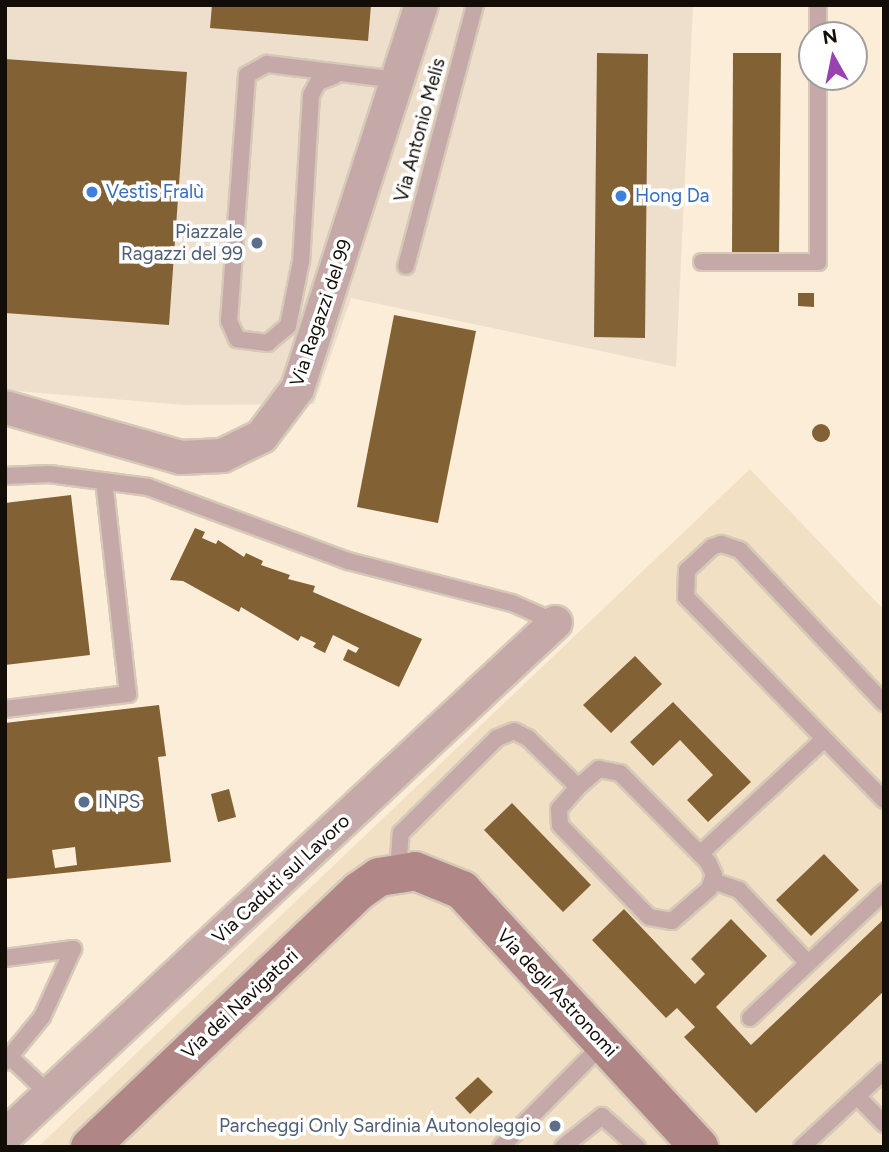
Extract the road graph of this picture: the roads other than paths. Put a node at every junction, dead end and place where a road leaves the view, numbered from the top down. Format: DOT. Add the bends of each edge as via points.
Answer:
graph roads {
  1 [pos="421,5"];
  2 [pos="475,5"];
  3 [pos="334,76"];
  4 [pos="398,80"];
  5 [pos="818,91"];
  6 [pos="702,262"];
  7 [pos="406,266"];
  8 [pos="5,407"];
  9 [pos="5,476"];
  10 [pos="104,481"];
  11 [pos="555,621"];
  12 [pos="884,703"];
  13 [pos="5,709"];
  14 [pos="824,738"];
  15 [pos="578,787"];
  16 [pos="884,800"];
  17 [pos="700,854"];
  18 [pos="398,872"];
  19 [pos="713,881"];
  20 [pos="884,892"];
  21 [pos="5,958"];
  22 [pos="808,963"];
  23 [pos="750,1018"];
  24 [pos="604,1043"];
  25 [pos="8,1060"];
  26 [pos="884,1071"];
  27 [pos="51,1096"];
  28 [pos="857,1096"];
  29 [pos="884,1124"];
  30 [pos="5,1135"];
  31 [pos="90,1147"];
  32 [pos="501,1147"];
  33 [pos="563,1147"];
  34 [pos="637,1147"];
  35 [pos="699,1147"];
  36 [pos="802,1147"];
  1 -- 4 [label="street, Via Ragazzi del 99"];
  2 -- 7 [label="lane, Via Antonio Melis"];
  3 -- 3 [label="lane" via="312,67 267,64 252,69 244,82 229,321 237,339 268,342 288,326 302,261 312,94 318,82"];
  3 -- 4 [label="lane"];
  4 -- 8 [label="street, Via Ragazzi del 99" via="297,388 261,436 222,455 180,457"];
  5 -- 6 [label="lane" via="818,262"];
  9 -- 10 [label="lane" via="49,474"];
  10 -- 11 [label="lane" via="148,487 348,561 512,603"];
  10 -- 13 [label="lane" via="128,694"];
  11 -- 27 [label="street, Via Caduti sul Lavoro"];
  12 -- 14 [label="lane" via="740,550 721,544 712,547 687,570 686,597"];
  14 -- 16 [label="lane"];
  14 -- 17 [label="lane"];
  15 -- 17 [label="lane" via="599,769 613,769"];
  15 -- 18 [label="lane" via="522,732 505,733 401,833"];
  15 -- 19 [label="lane" via="559,809 560,825 649,917 672,921"];
  17 -- 19 [label="lane" via="712,869"];
  18 -- 24 [label="street, Via degli Astronomi" via="432,874 462,890"];
  18 -- 31 [label="street, Via dei Navigatori" via="359,891"];
  19 -- 22 [label="lane" via="739,890"];
  20 -- 22 [label="lane"];
  21 -- 25 [label="lane" via="73,949 42,1017"];
  22 -- 23 [label="lane"];
  24 -- 32 [label="lane"];
  24 -- 35 [label="street, Via degli Astronomi"];
  25 -- 27 [label="lane"];
  26 -- 28 [label="lane"];
  27 -- 30 [label="street, Via Caduti sul Lavoro"];
  28 -- 29 [label="lane"];
  28 -- 36 [label="lane"];
  33 -- 34 [label="lane" via="602,1116"];
}
